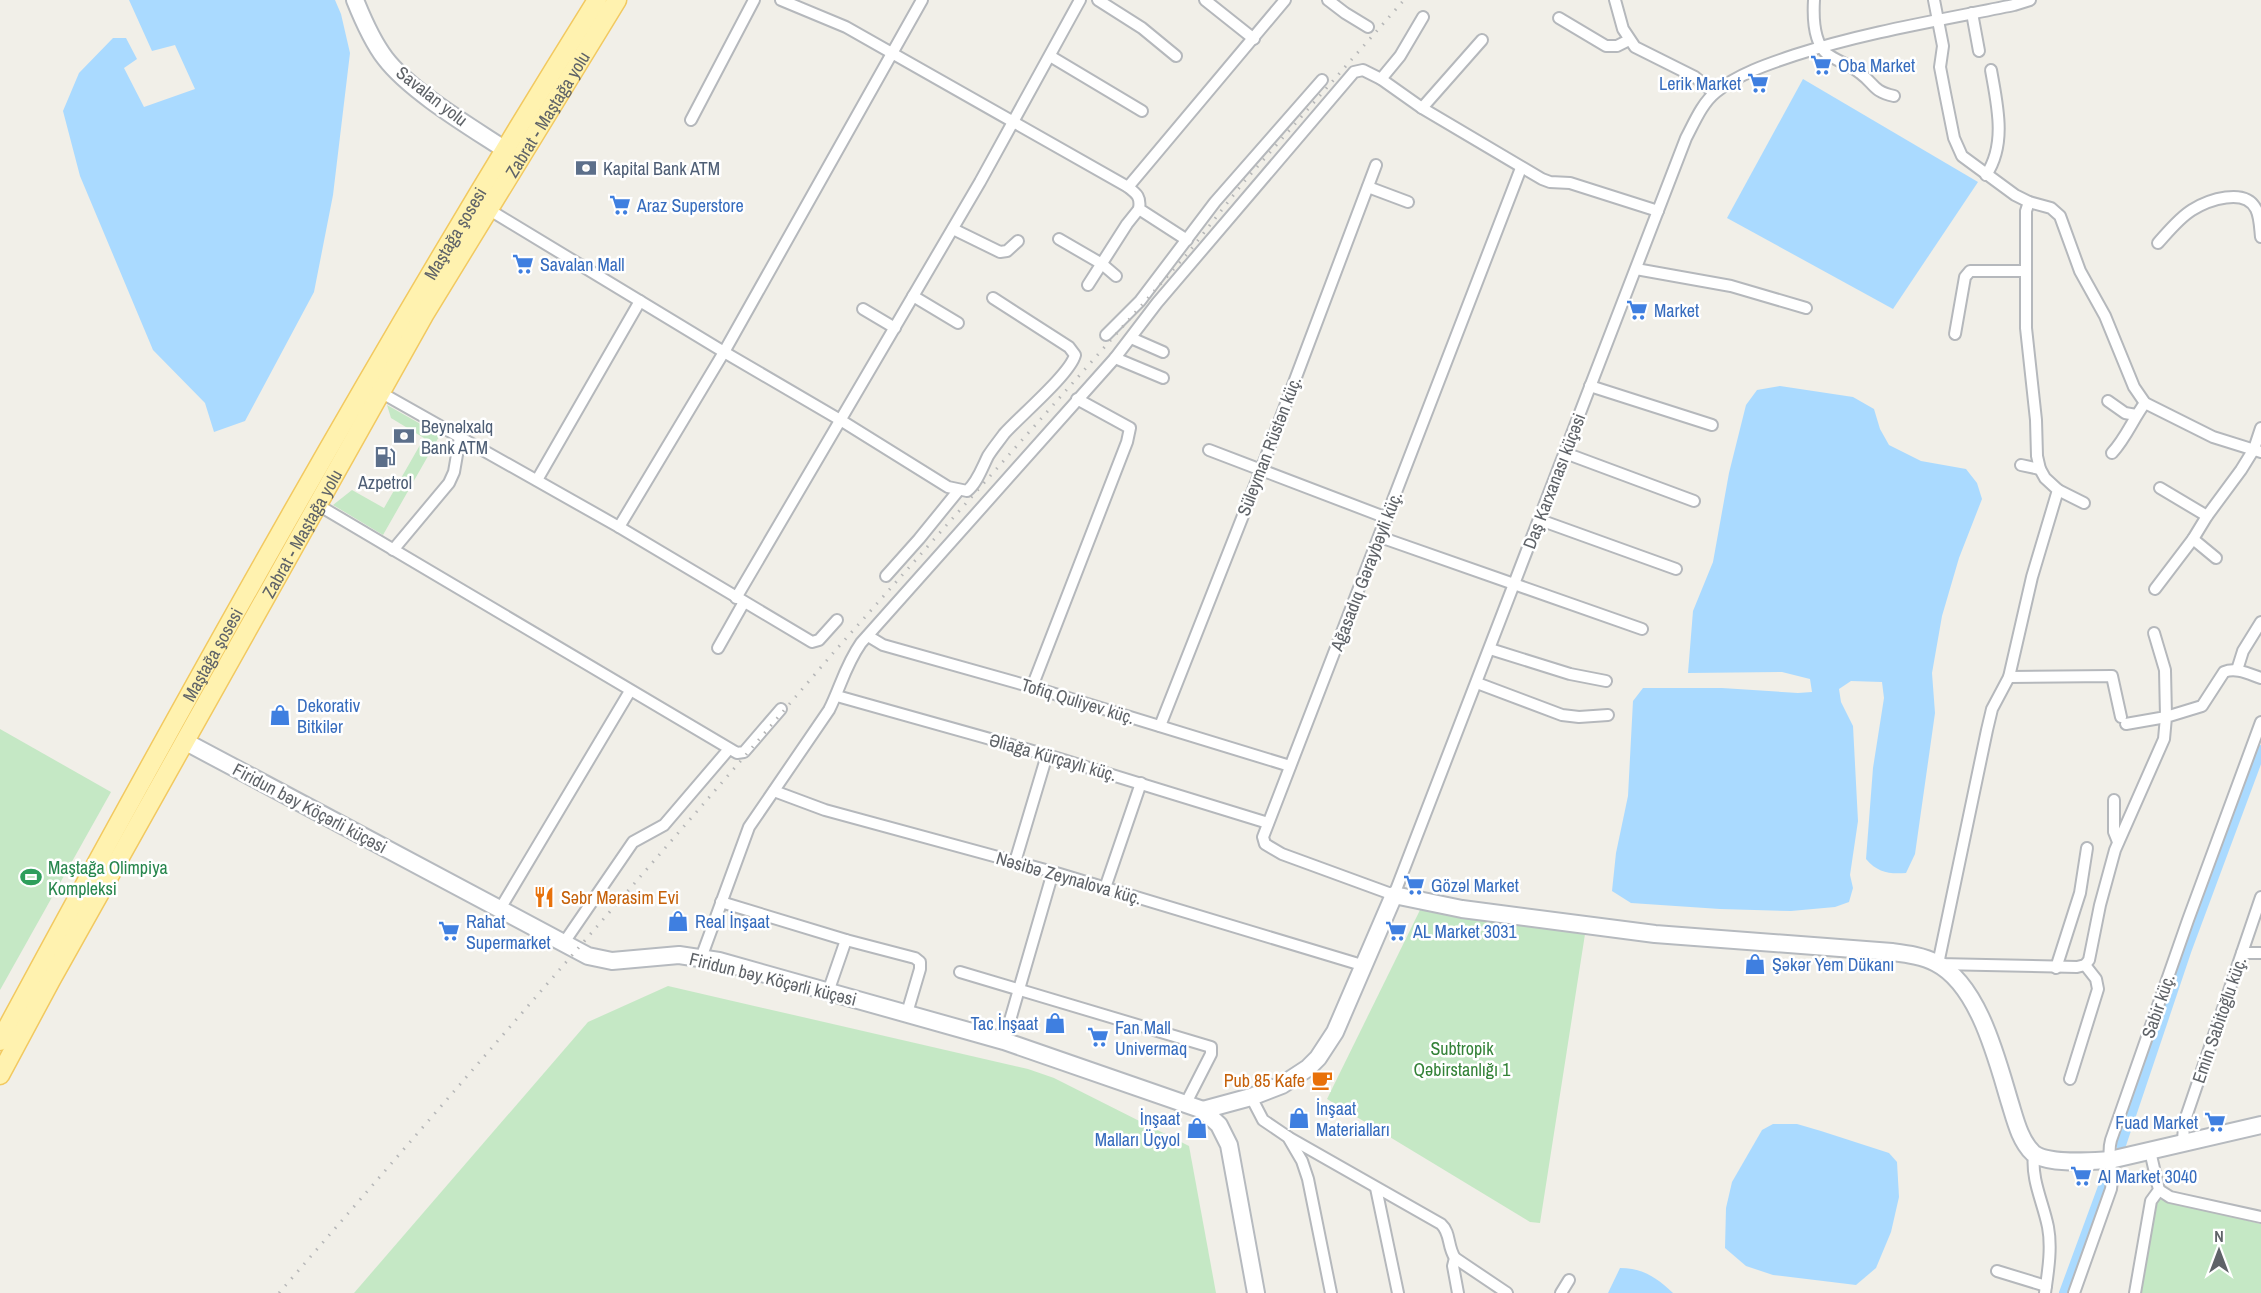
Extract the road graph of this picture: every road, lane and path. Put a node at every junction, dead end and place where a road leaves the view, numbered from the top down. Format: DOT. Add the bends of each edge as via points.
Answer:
graph roads {
  1 [pos="355,0"];
  2 [pos="597,0"];
  3 [pos="617,0"];
  4 [pos="754,0"];
  5 [pos="781,0"];
  6 [pos="922,0"];
  7 [pos="1080,0"];
  8 [pos="1098,0"];
  9 [pos="1205,0"];
  10 [pos="1286,0"];
  11 [pos="1329,0"];
  12 [pos="1615,0"];
  13 [pos="1814,0"];
  14 [pos="1934,0"];
  15 [pos="2030,0"];
  16 [pos="1972,13"];
  17 [pos="1423,17"];
  18 [pos="1559,18"];
  19 [pos="1937,21"];
  20 [pos="1368,27"];
  21 [pos="1254,39"];
  22 [pos="1482,40"];
  23 [pos="1629,40"];
  24 [pos="1820,47"];
  25 [pos="1979,51"];
  26 [pos="893,54"];
  27 [pos="1050,56"];
  28 [pos="1176,56"];
  29 [pos="1991,70"];
  30 [pos="1381,79"];
  31 [pos="1322,80"];
  32 [pos="1714,93"];
  33 [pos="1894,96"];
  34 [pos="1422,108"];
  35 [pos="1142,111"];
  36 [pos="691,120"];
  37 [pos="1014,124"];
  38 [pos="512,154"];
  39 [pos="1376,165"];
  40 [pos="1521,168"];
  41 [pos="1986,175"];
  42 [pos="1128,187"];
  43 [pos="1368,187"];
  44 [pos="1408,202"];
  45 [pos="2029,202"];
  46 [pos="2259,208"];
  47 [pos="488,209"];
  48 [pos="1139,209"];
  49 [pos="1658,211"];
  50 [pos="953,229"];
  51 [pos="2261,237"];
  52 [pos="1059,239"];
  53 [pos="1187,240"];
  54 [pos="1018,241"];
  55 [pos="2158,243"];
  56 [pos="1102,264"];
  57 [pos="1636,269"];
  58 [pos="2025,271"];
  59 [pos="1116,276"];
  60 [pos="1088,285"];
  61 [pos="912,296"];
  62 [pos="993,298"];
  63 [pos="640,301"];
  64 [pos="1806,308"];
  65 [pos="863,309"];
  66 [pos="958,323"];
  67 [pos="895,327"];
  68 [pos="1106,334"];
  69 [pos="1955,334"];
  70 [pos="1131,338"];
  71 [pos="724,352"];
  72 [pos="1163,352"];
  73 [pos="1115,358"];
  74 [pos="1163,378"];
  75 [pos="1590,386"];
  76 [pos="380,393"];
  77 [pos="1077,399"];
  78 [pos="2108,401"];
  79 [pos="2145,403"];
  80 [pos="2136,415"];
  81 [pos="842,421"];
  82 [pos="1712,425"];
  83 [pos="2261,428"];
  84 [pos="460,437"];
  85 [pos="1209,450"];
  86 [pos="2258,451"];
  87 [pos="1565,453"];
  88 [pos="2112,453"];
  89 [pos="2021,465"];
  90 [pos="2040,469"];
  91 [pos="1261,470"];
  92 [pos="537,480"];
  93 [pos="2160,488"];
  94 [pos="2058,490"];
  95 [pos="958,491"];
  96 [pos="1694,501"];
  97 [pos="2084,503"];
  98 [pos="318,505"];
  99 [pos="2206,516"];
  100 [pos="1387,518"];
  101 [pos="1540,520"];
  102 [pos="619,527"];
  103 [pos="1380,537"];
  104 [pos="2193,539"];
  105 [pos="393,550"];
  106 [pos="2216,558"];
  107 [pos="1676,569"];
  108 [pos="886,576"];
  109 [pos="1515,584"];
  110 [pos="2155,589"];
  111 [pos="740,600"];
  112 [pos="837,620"];
  113 [pos="2261,622"];
  114 [pos="1642,629"];
  115 [pos="2154,633"];
  116 [pos="867,636"];
  117 [pos="718,648"];
  118 [pos="1490,648"];
  119 [pos="2237,670"];
  120 [pos="2009,677"];
  121 [pos="2261,678"];
  122 [pos="1606,681"];
  123 [pos="1477,683"];
  124 [pos="1032,687"];
  125 [pos="630,691"];
  126 [pos="837,696"];
  127 [pos="781,709"];
  128 [pos="1608,715"];
  129 [pos="2166,717"];
  130 [pos="2261,722"];
  131 [pos="1160,726"];
  132 [pos="169,733"];
  133 [pos="186,742"];
  134 [pos="729,750"];
  135 [pos="1047,755"];
  136 [pos="1290,766"];
  137 [pos="1141,783"];
  138 [pos="774,791"];
  139 [pos="2114,800"];
  140 [pos="1268,823"];
  141 [pos="2118,842"];
  142 [pos="2087,848"];
  143 [pos="1014,862"];
  144 [pos="1053,872"];
  145 [pos="1105,888"];
  146 [pos="1394,895"];
  147 [pos="2261,897"];
  148 [pos="721,902"];
  149 [pos="500,909"];
  150 [pos="846,940"];
  151 [pos="563,944"];
  152 [pos="2242,953"];
  153 [pos="2261,953"];
  154 [pos="702,958"];
  155 [pos="1938,964"];
  156 [pos="2085,965"];
  157 [pos="1365,966"];
  158 [pos="2056,968"];
  159 [pos="960,972"];
  160 [pos="1020,988"];
  161 [pos="828,992"];
  162 [pos="907,1013"];
  163 [pos="0,1041"];
  164 [pos="1004,1041"];
  165 [pos="0,1075"];
  166 [pos="2070,1079"];
  167 [pos="1251,1097"];
  168 [pos="1186,1103"];
  169 [pos="1203,1110"];
  170 [pos="2261,1125"];
  171 [pos="1288,1137"];
  172 [pos="2183,1143"];
  173 [pos="2150,1151"];
  174 [pos="2034,1154"];
  175 [pos="2110,1160"];
  176 [pos="1376,1188"];
  177 [pos="2159,1190"];
  178 [pos="2261,1217"];
  179 [pos="1455,1258"];
  180 [pos="1997,1271"];
  181 [pos="1569,1280"];
  182 [pos="2046,1290"];
  183 [pos="1256,1293"];
  184 [pos="1331,1293"];
  185 [pos="1398,1293"];
  186 [pos="1458,1293"];
  187 [pos="1507,1293"];
  188 [pos="1562,1293"];
  189 [pos="2074,1293"];
  190 [pos="2135,1293"];
  1 -- 38 [label="street, Savalan yolu" via="375,42 400,74"];
  2 -- 38 [label="main road" via="516,130"];
  3 -- 38 [label="main road, Zabrat - Maştağa yolu"];
  4 -- 36 [label="street"];
  5 -- 26 [label="street" via="846,27"];
  6 -- 26 [label="street"];
  7 -- 27 [label="street"];
  8 -- 28 [label="street"];
  9 -- 21 [label="street"];
  10 -- 21 [label="street"];
  11 -- 20 [label="street"];
  12 -- 23 [label="street"];
  13 -- 24 [label="street"];
  14 -- 19 [label="street"];
  15 -- 16 [label="street, Daş Karxanası küçəsi"];
  16 -- 19 [label="street, Daş Karxanası küçəsi"];
  16 -- 25 [label="street"];
  17 -- 30 [label="street"];
  18 -- 23 [label="street" via="1606,45 1617,46"];
  19 -- 24 [label="street, Daş Karxanası küçəsi"];
  19 -- 41 [label="street" via="1943,46 1940,67 1954,138 1962,156"];
  21 -- 42 [label="street"];
  22 -- 34 [label="street"];
  23 -- 32 [label="street" via="1644,53 1695,77"];
  24 -- 32 [label="street, Daş Karxanası küçəsi" via="1750,72"];
  24 -- 33 [label="street" via="1860,73 1874,88"];
  26 -- 37 [label="street"];
  26 -- 71 [label="street"];
  27 -- 35 [label="street"];
  27 -- 37 [label="street"];
  29 -- 41 [label="street" via="1997,101 1998,145"];
  30 -- 34 [label="street"];
  30 -- 70 [label="street" via="1364,70 1354,72"];
  31 -- 53 [label="street" via="1221,195"];
  32 -- 49 [label="street, Daş Karxanası küçəsi" via="1686,138"];
  34 -- 40 [label="street"];
  37 -- 42 [label="street"];
  37 -- 50 [label="street"];
  38 -- 47 [label="main road, Zabrat - Maştağa yolu"];
  38 -- 132 [label="main road, Maştağa şosesi" via="360,394"];
  39 -- 43 [label="street, Süleyman Rüstən küç."];
  40 -- 49 [label="street" via="1550,182 1570,183"];
  40 -- 100 [label="street, Ağasadıq Gəraybəyli küç."];
  41 -- 45 [label="street"];
  42 -- 48 [label="street" via="1138,195"];
  43 -- 44 [label="street"];
  43 -- 91 [label="street, Süleyman Rüstən küç."];
  45 -- 58 [label="street"];
  45 -- 79 [label="street" via="2051,208 2060,216 2080,271"];
  46 -- 51 [label="street"];
  46 -- 55 [label="street" via="2240,197 2208,202 2180,219"];
  47 -- 63 [label="street"];
  47 -- 76 [label="main road, Zabrat - Maştağa yolu"];
  48 -- 53 [label="street"];
  48 -- 56 [label="street"];
  49 -- 57 [label="street, Daş Karxanası küçəsi"];
  50 -- 54 [label="street" via="1000,252"];
  50 -- 61 [label="street"];
  52 -- 56 [label="street"];
  53 -- 68 [label="street" via="1140,301"];
  56 -- 59 [label="street"];
  56 -- 60 [label="street"];
  57 -- 64 [label="street" via="1731,286"];
  57 -- 75 [label="street, Daş Karxanası küçəsi"];
  58 -- 69 [label="street" via="1970,271 1965,277"];
  58 -- 90 [label="street" via="2026,328"];
  61 -- 66 [label="street"];
  61 -- 67 [label="street"];
  62 -- 95 [label="street" via="1069,347 1075,355 1005,433 972,487"];
  63 -- 71 [label="street"];
  63 -- 92 [label="street"];
  65 -- 67 [label="street"];
  67 -- 81 [label="street"];
  70 -- 72 [label="street"];
  70 -- 73 [label="street"];
  71 -- 81 [label="street"];
  71 -- 102 [label="street"];
  73 -- 74 [label="street"];
  73 -- 77 [label="street"];
  75 -- 82 [label="street"];
  75 -- 87 [label="street, Daş Karxanası küçəsi"];
  76 -- 84 [label="street"];
  76 -- 98 [label="main road, Zabrat - Maştağa yolu"];
  77 -- 116 [label="street"];
  77 -- 124 [label="street" via="1130,428"];
  78 -- 80 [label="street" via="2125,413"];
  79 -- 80 [label="street"];
  79 -- 86 [label="street" via="2213,437"];
  80 -- 88 [label="street"];
  81 -- 95 [label="street"];
  81 -- 111 [label="street"];
  83 -- 86 [label="street"];
  84 -- 92 [label="street"];
  84 -- 105 [label="street" via="449,483"];
  85 -- 91 [label="street"];
  86 -- 99 [label="street"];
  87 -- 96 [label="street"];
  87 -- 101 [label="street, Daş Karxanası küçəsi"];
  89 -- 90 [label="street"];
  90 -- 94 [label="street"];
  91 -- 100 [label="street"];
  91 -- 131 [label="street, Süleyman Rüstən küç."];
  92 -- 102 [label="street"];
  93 -- 99 [label="street"];
  94 -- 97 [label="street"];
  94 -- 120 [label="street" via="2032,577"];
  95 -- 108 [label="street"];
  98 -- 105 [label="street"];
  98 -- 133 [label="main road, Zabrat - Maştağa yolu"];
  99 -- 104 [label="street"];
  100 -- 103 [label="street, Ağasadıq Gəraybəyli küç."];
  101 -- 107 [label="street"];
  101 -- 109 [label="street, Daş Karxanası küçəsi"];
  102 -- 111 [label="street"];
  103 -- 109 [label="street"];
  103 -- 136 [label="street, Ağasadıq Gəraybəyli küç."];
  104 -- 106 [label="street"];
  104 -- 110 [label="street"];
  105 -- 125 [label="street"];
  109 -- 114 [label="street"];
  109 -- 118 [label="street, Daş Karxanası küçəsi"];
  111 -- 112 [label="street" via="812,642 819,640"];
  111 -- 117 [label="street"];
  113 -- 119 [label="street" via="2243,651"];
  115 -- 129 [label="street" via="2165,670"];
  116 -- 124 [label="street, Tofiq Quliyev küç." via="883,645"];
  116 -- 126 [label="street" via="850,658"];
  118 -- 122 [label="street" via="1570,674"];
  118 -- 123 [label="street, Daş Karxanası küçəsi"];
  119 -- 121 [label="street"];
  119 -- 129 [label="street" via="2224,672 2202,706"];
  120 -- 129 [label="street" via="2112,676 2123,720"];
  120 -- 155 [label="street" via="1992,709"];
  123 -- 128 [label="street" via="1563,715"];
  123 -- 146 [label="street, Daş Karxanası küçəsi"];
  124 -- 131 [label="street, Tofiq Quliyev küç."];
  125 -- 134 [label="street"];
  125 -- 149 [label="street"];
  126 -- 135 [label="street, Əliağa Kürçaylı küç."];
  126 -- 138 [label="street"];
  127 -- 134 [label="street" via="744,752"];
  129 -- 141 [label="street" via="2164,739"];
  130 -- 175 [label="street, Sabir küç." via="2111,1140"];
  131 -- 136 [label="street, Tofiq Quliyev küç."];
  132 -- 133 [label="main road"];
  132 -- 163 [label="main road, Maştağa şosesi"];
  133 -- 149 [label="street, Firidun bəy Köçərli küçəsi"];
  133 -- 165 [label="main road, Zabrat - Maştağa yolu"];
  134 -- 151 [label="street" via="664,825 633,842"];
  135 -- 137 [label="street, Əliağa Kürçaylı küç."];
  135 -- 143 [label="street"];
  136 -- 140 [label="street, Ağasadıq Gəraybəyli küç."];
  137 -- 140 [label="street, Əliağa Kürçaylı küç."];
  137 -- 145 [label="street"];
  138 -- 143 [label="street, Nəsibə Zeynalova küç." via="825,810"];
  138 -- 148 [label="street" via="744,838"];
  139 -- 141 [label="street" via="2114,832"];
  140 -- 146 [label="street, Ağasadıq Gəraybəyli küç." via="1263,837 1272,849"];
  141 -- 156 [label="street"];
  142 -- 158 [label="street" via="2079,893"];
  143 -- 144 [label="street, Nəsibə Zeynalova küç."];
  144 -- 145 [label="street, Nəsibə Zeynalova küç."];
  144 -- 160 [label="street"];
  145 -- 157 [label="street, Nəsibə Zeynalova küç."];
  146 -- 155 [label="street" via="1443,906 1655,934 1909,954"];
  146 -- 157 [label="street, Daş Karxanası küçəsi"];
  147 -- 152 [label="street, Emin Sabitoğlu küç."];
  148 -- 150 [label="street"];
  148 -- 154 [label="street"];
  149 -- 151 [label="street, Firidun bəy Köçərli küçəsi"];
  150 -- 161 [label="street"];
  150 -- 162 [label="street" via="920,962"];
  151 -- 154 [label="street, Firidun bəy Köçərli küçəsi" via="600,961"];
  152 -- 153 [label="street"];
  152 -- 172 [label="street, Emin Sabitoğlu küç." via="2184,1123"];
  154 -- 161 [label="street, Firidun bəy Köçərli küçəsi"];
  155 -- 158 [label="street"];
  155 -- 174 [label="street" via="1960,984 1977,1010 2021,1135"];
  156 -- 158 [label="street"];
  156 -- 166 [label="street" via="2096,979 2098,989"];
  157 -- 167 [label="street, Daş Karxanası küçəsi" via="1335,1032 1318,1058 1296,1077"];
  159 -- 160 [label="street"];
  160 -- 164 [label="street"];
  160 -- 168 [label="street" via="1211,1047"];
  161 -- 162 [label="street, Firidun bəy Köçərli küçəsi"];
  162 -- 164 [label="street, Firidun bəy Köçərli küçəsi"];
  164 -- 168 [label="street, Firidun bəy Köçərli küçəsi"];
  167 -- 169 [label="street, Daş Karxanası küçəsi"];
  167 -- 171 [label="street" via="1263,1120"];
  168 -- 169 [label="street, Firidun bəy Köçərli küçəsi"];
  169 -- 183 [label="street, Firidun bəy Köçərli küçəsi" via="1219,1125 1229,1144"];
  170 -- 172 [label="street"];
  171 -- 176 [label="street"];
  171 -- 184 [label="street" via="1308,1179"];
  172 -- 173 [label="street"];
  173 -- 175 [label="street"];
  173 -- 177 [label="street"];
  174 -- 175 [label="street" via="2059,1160"];
  174 -- 182 [label="street" via="2033,1175 2048,1228"];
  175 -- 189 [label="street, Sabir küç." via="2111,1189"];
  176 -- 179 [label="street" via="1446,1228"];
  176 -- 185 [label="street"];
  177 -- 178 [label="street" via="2170,1197"];
  177 -- 190 [label="street" via="2151,1201"];
  179 -- 186 [label="street"];
  179 -- 187 [label="street"];
  180 -- 182 [label="street"];
  181 -- 188 [label="street"];
}
